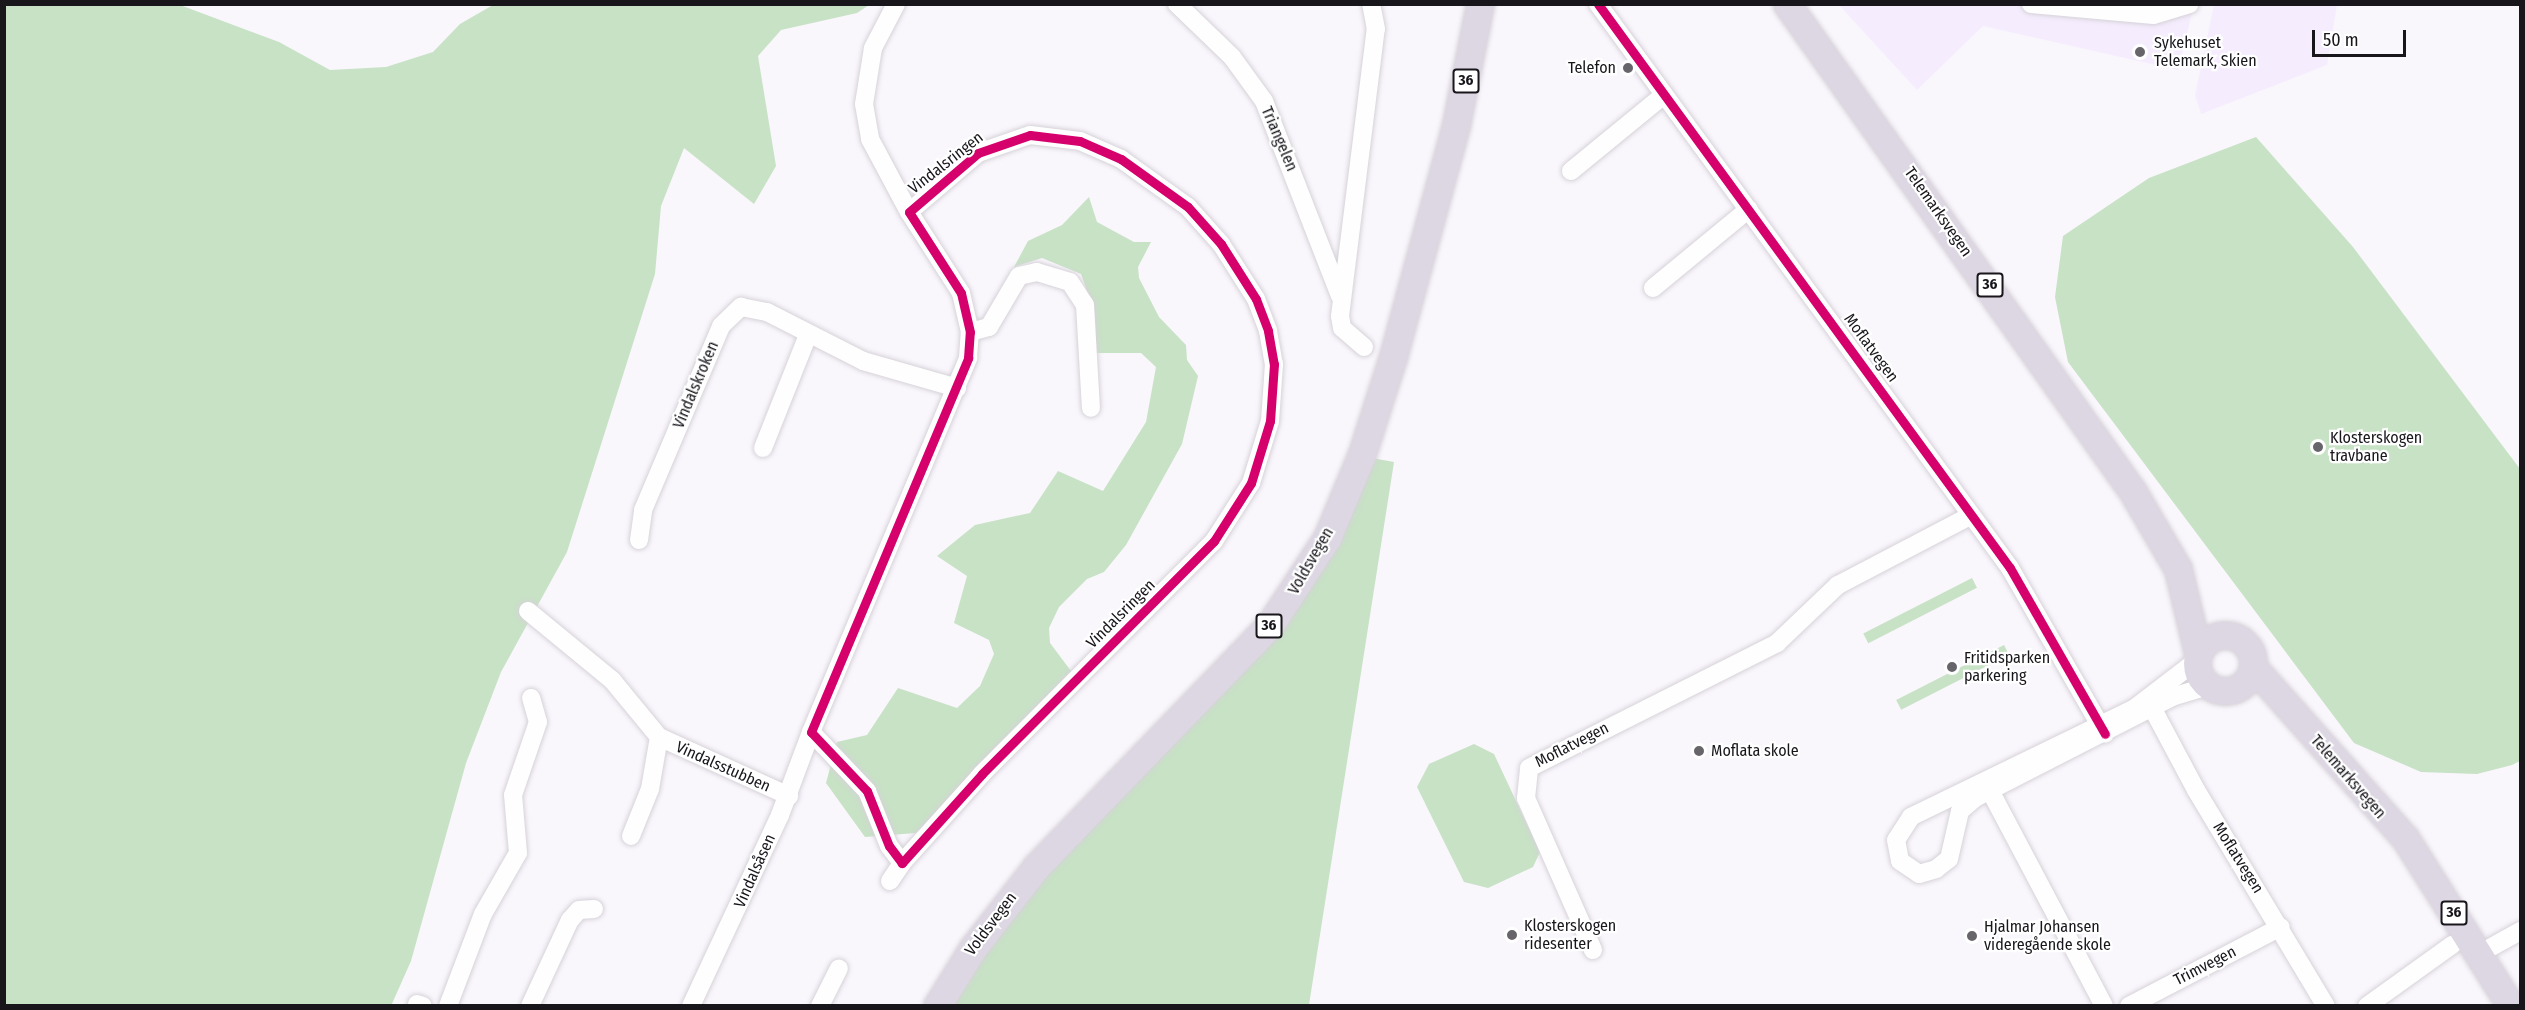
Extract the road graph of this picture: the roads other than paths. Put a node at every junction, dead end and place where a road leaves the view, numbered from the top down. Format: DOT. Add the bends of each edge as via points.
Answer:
graph roads {
  1 [pos="896,4"];
  2 [pos="1177,4"];
  3 [pos="1371,4"];
  4 [pos="1480,4"];
  5 [pos="1598,4"];
  6 [pos="1787,4"];
  7 [pos="2031,4"];
  8 [pos="2189,4"];
  9 [pos="1664,95"];
  10 [pos="1571,171"];
  11 [pos="1749,209"];
  12 [pos="909,212"];
  13 [pos="1653,288"];
  14 [pos="1341,298"];
  15 [pos="970,333"];
  16 [pos="808,335"];
  17 [pos="1364,347"];
  18 [pos="957,388"];
  19 [pos="1091,408"];
  20 [pos="763,448"];
  21 [pos="1970,516"];
  22 [pos="639,540"];
  23 [pos="2180,575"];
  24 [pos="528,611"];
  25 [pos="2224,634"];
  26 [pos="2197,657"];
  27 [pos="2253,667"];
  28 [pos="2220,688"];
  29 [pos="531,698"];
  30 [pos="2151,705"];
  31 [pos="2102,728"];
  32 [pos="2304,729"];
  33 [pos="811,732"];
  34 [pos="659,737"];
  35 [pos="1988,787"];
  36 [pos="789,796"];
  37 [pos="2391,826"];
  38 [pos="631,836"];
  39 [pos="902,862"];
  40 [pos="890,881"];
  41 [pos="594,909"];
  42 [pos="2281,927"];
  43 [pos="2520,931"];
  44 [pos="2452,945"];
  45 [pos="1593,950"];
  46 [pos="2486,950"];
  47 [pos="839,968"];
  48 [pos="448,1005"];
  49 [pos="530,1005"];
  50 [pos="691,1005"];
  51 [pos="820,1005"];
  52 [pos="937,1005"];
  53 [pos="2104,1005"];
  54 [pos="2130,1005"];
  55 [pos="2326,1005"];
  56 [pos="2367,1005"];
  57 [pos="2492,1005"];
  58 [pos="2511,1005"];
  1 -- 12 [label="street" via="870,57 864,104 874,148"];
  2 -- 14 [label="street, Triangelen" via="1239,66 1264,101"];
  3 -- 14 [label="street, Triangelen" via="1376,30"];
  4 -- 52 [label="highway, Voldsvegen / 36" via="1456,125 1393,357 1362,454 1327,538 1265,631 1036,867 983,934"];
  5 -- 9 [label="street, Moflatvegen"];
  6 -- 23 [label="highway, Telemarksvegen / 36" via="2094,432"];
  7 -- 8 [label="street" via="2154,15"];
  9 -- 10 [label="street"];
  9 -- 11 [label="street, Moflatvegen"];
  11 -- 13 [label="street"];
  11 -- 21 [label="street, Moflatvegen"];
  12 -- 15 [label="street, Vindalsringen" via="954,278"];
  12 -- 39 [label="street, Vindalsringen" via="995,143 1049,135 1104,151 1163,187 1221,244 1263,314 1274,372 1263,451 1231,519"];
  14 -- 17 [label="street, Triangelen" via="1342,328"];
  15 -- 18 [label="street, Vindalsringen"];
  15 -- 19 [label="street" via="989,327 1018,276 1037,272 1070,282 1085,305"];
  16 -- 18 [label="street, Vindalskroken" via="863,361"];
  16 -- 20 [label="street"];
  16 -- 22 [label="street, Vindalskroken" via="753,307 741,307 725,320 651,491"];
  18 -- 33 [label="street, Vindalsringen"];
  21 -- 31 [label="street, Moflatvegen" via="2010,568"];
  21 -- 45 [label="street, Moflatvegen" via="1838,585 1777,643 1529,768 1526,798"];
  23 -- 25 [label="highway, Telemarksvegen / 36"];
  23 -- 26 [label="highway, Telemarksvegen / 36"];
  24 -- 34 [label="street, Vindalsstubben" via="608,676"];
  25 -- 26 [label="highway" via="2211,638"];
  25 -- 27 [label="highway, Telemarksvegen / 36" via="2244,642"];
  26 -- 28 [label="highway, Telemarksvegen / 36"];
  26 -- 30 [label="street"];
  27 -- 28 [label="highway" via="2246,682"];
  27 -- 32 [label="highway, Telemarksvegen / 36"];
  28 -- 30 [label="street"];
  28 -- 32 [label="highway, Telemarksvegen / 36"];
  29 -- 48 [label="street" via="538,722 513,795 518,853 483,914"];
  30 -- 31 [label="street"];
  30 -- 42 [label="street, Moflatvegen" via="2196,790"];
  31 -- 35 [label="street"];
  32 -- 37 [label="highway, Telemarksvegen / 36"];
  33 -- 36 [label="street, Vindalsåsen"];
  33 -- 39 [label="street" via="867,791 889,846"];
  34 -- 36 [label="street, Vindalsstubben"];
  34 -- 38 [label="street, Vindalsstubben" via="648,794"];
  35 -- 35 [label="street" via="1904,824 1896,847 1904,866 1924,874 1945,864 1960,811"];
  35 -- 53 [label="street"];
  36 -- 50 [label="street, Vindalsåsen"];
  37 -- 57 [label="highway, Telemarksvegen / 36"];
  37 -- 58 [label="highway, Telemarksvegen / 36" via="2427,872"];
  39 -- 40 [label="street, Vindalsringen"];
  41 -- 49 [label="street" via="579,910 570,920"];
  42 -- 54 [label="street, Trimvegen"];
  42 -- 55 [label="street, Moflatvegen"];
  43 -- 46 [label="street"];
  44 -- 56 [label="street"];
  47 -- 51 [label="street"];
}
